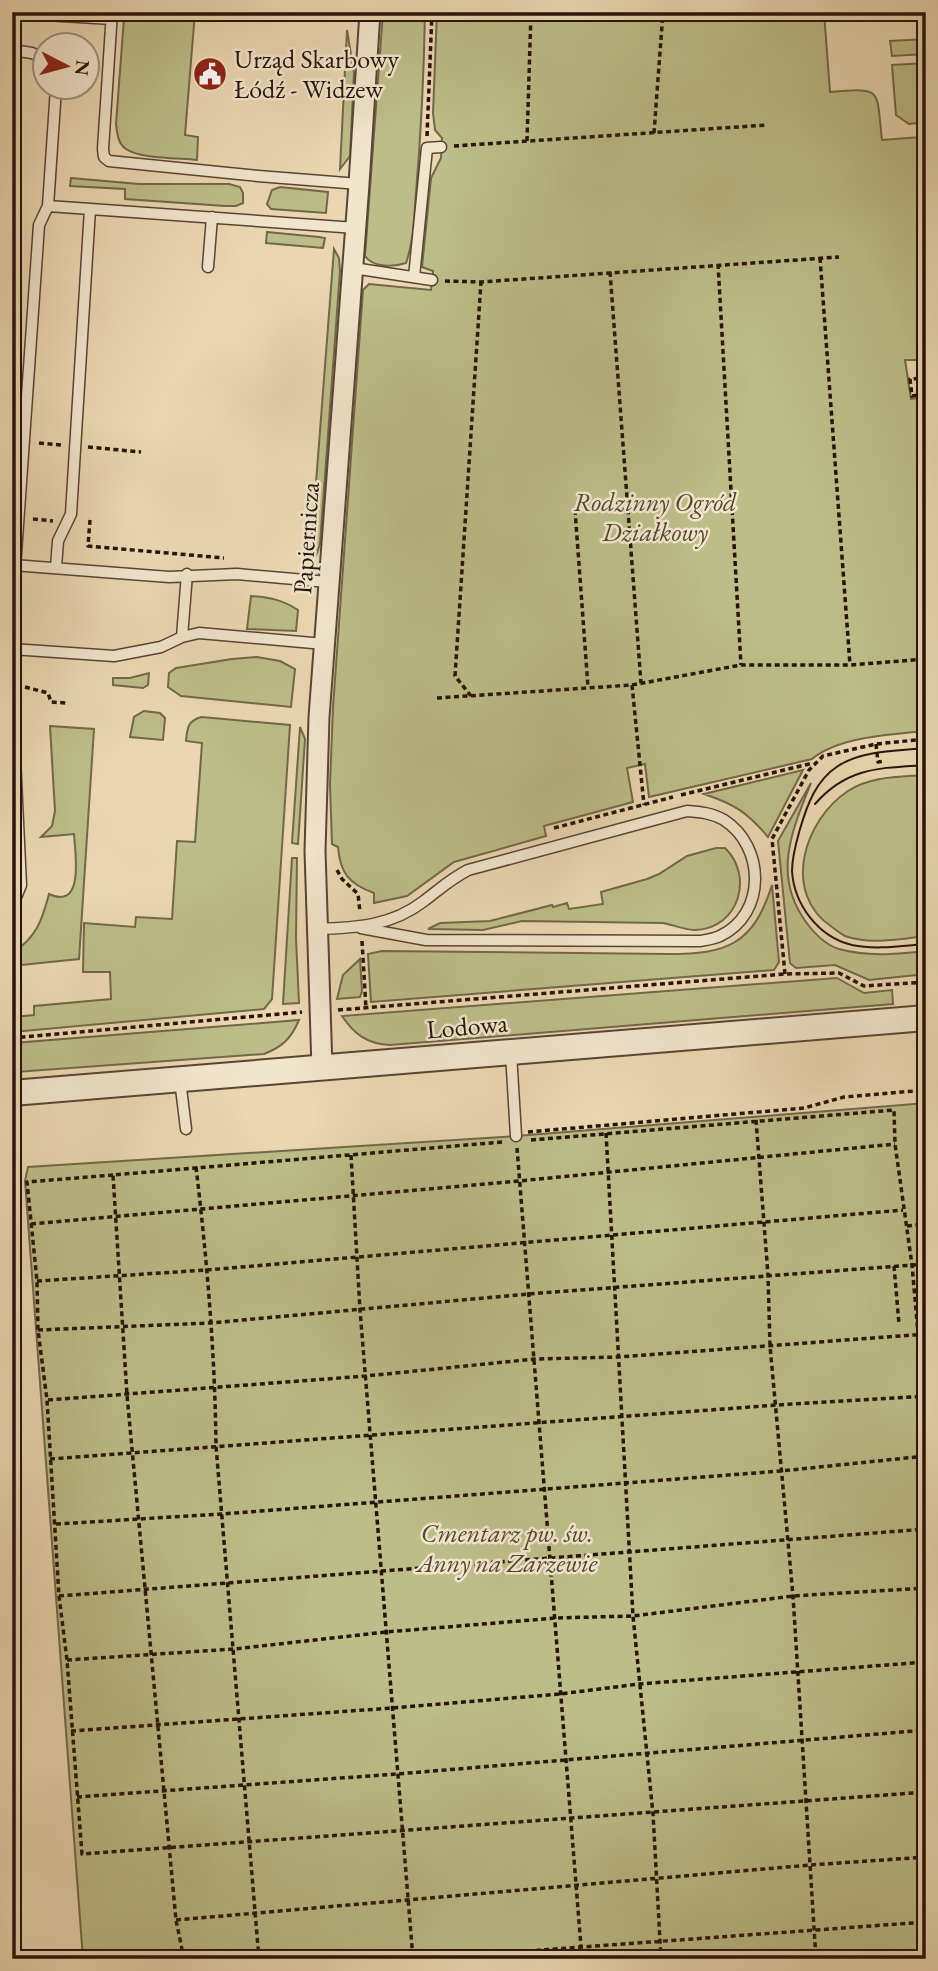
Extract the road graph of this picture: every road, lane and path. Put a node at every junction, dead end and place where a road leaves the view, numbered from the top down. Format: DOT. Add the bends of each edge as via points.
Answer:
graph roads {
  1 [pos="370,12"];
  2 [pos="432,12"];
  3 [pos="531,12"];
  4 [pos="663,12"];
  5 [pos="12,13"];
  6 [pos="112,16"];
  7 [pos="12,50"];
  8 [pos="32,53"];
  9 [pos="55,102"];
  10 [pos="767,125"];
  11 [pos="654,133"];
  12 [pos="527,141"];
  13 [pos="441,147"];
  14 [pos="427,148"];
  15 [pos="359,184"];
  16 [pos="48,206"];
  17 [pos="90,209"];
  18 [pos="212,218"];
  19 [pos="356,228"];
  20 [pos="839,257"];
  21 [pos="820,258"];
  22 [pos="718,264"];
  23 [pos="208,267"];
  24 [pos="353,268"];
  25 [pos="610,272"];
  26 [pos="414,277"];
  27 [pos="432,280"];
  28 [pos="481,282"];
  29 [pos="926,394"];
  30 [pos="25,442"];
  31 [pos="75,446"];
  32 [pos="141,452"];
  33 [pos="575,510"];
  34 [pos="90,520"];
  35 [pos="102,547"];
  36 [pos="14,565"];
  37 [pos="56,567"];
  38 [pos="187,574"];
  39 [pos="328,582"];
  40 [pos="12,611"];
  41 [pos="182,637"];
  42 [pos="324,644"];
  43 [pos="12,649"];
  44 [pos="926,659"];
  45 [pos="741,665"];
  46 [pos="850,665"];
  47 [pos="641,683"];
  48 [pos="632,685"];
  49 [pos="24,687"];
  50 [pos="588,687"];
  51 [pos="12,696"];
  52 [pos="471,696"];
  53 [pos="437,698"];
  54 [pos="66,704"];
  55 [pos="926,739"];
  56 [pos="876,744"];
  57 [pos="886,761"];
  58 [pos="647,821"];
  59 [pos="12,906"];
  60 [pos="361,928"];
  61 [pos="316,929"];
  62 [pos="785,974"];
  63 [pos="926,982"];
  64 [pos="320,1011"];
  65 [pos="926,1018"];
  66 [pos="12,1038"];
  67 [pos="510,1052"];
  68 [pos="322,1068"];
  69 [pos="180,1080"];
  70 [pos="926,1090"];
  71 [pos="12,1093"];
  72 [pos="756,1120"];
  73 [pos="186,1129"];
  74 [pos="606,1133"];
  75 [pos="516,1137"];
  76 [pos="895,1144"];
  77 [pos="351,1155"];
  78 [pos="760,1157"];
  79 [pos="196,1167"];
  80 [pos="608,1172"];
  81 [pos="113,1175"];
  82 [pos="519,1181"];
  83 [pos="353,1195"];
  84 [pos="201,1208"];
  85 [pos="904,1210"];
  86 [pos="116,1215"];
  87 [pos="762,1222"];
  88 [pos="31,1224"];
  89 [pos="926,1224"];
  90 [pos="906,1226"];
  91 [pos="610,1237"];
  92 [pos="526,1243"];
  93 [pos="357,1258"];
  94 [pos="926,1264"];
  95 [pos="912,1265"];
  96 [pos="894,1266"];
  97 [pos="207,1270"];
  98 [pos="120,1275"];
  99 [pos="768,1275"];
  100 [pos="37,1282"];
  101 [pos="614,1287"];
  102 [pos="528,1294"];
  103 [pos="360,1310"];
  104 [pos="210,1323"];
  105 [pos="900,1324"];
  106 [pos="121,1326"];
  107 [pos="38,1331"];
  108 [pos="926,1334"];
  109 [pos="918,1335"];
  110 [pos="770,1346"];
  111 [pos="619,1357"];
  112 [pos="535,1359"];
  113 [pos="366,1376"];
  114 [pos="215,1387"];
  115 [pos="127,1395"];
  116 [pos="924,1396"];
  117 [pos="47,1400"];
  118 [pos="777,1405"];
  119 [pos="622,1418"];
  120 [pos="926,1423"];
  121 [pos="538,1424"];
  122 [pos="370,1437"];
  123 [pos="216,1446"];
  124 [pos="133,1453"];
  125 [pos="926,1456"];
  126 [pos="50,1459"];
  127 [pos="781,1471"];
  128 [pos="626,1481"];
  129 [pos="544,1488"];
  130 [pos="375,1502"];
  131 [pos="222,1514"];
  132 [pos="139,1520"];
  133 [pos="55,1524"];
  134 [pos="926,1529"];
  135 [pos="787,1540"];
  136 [pos="631,1551"];
  137 [pos="551,1557"];
  138 [pos="382,1572"];
  139 [pos="228,1583"];
  140 [pos="926,1588"];
  141 [pos="144,1589"];
  142 [pos="59,1596"];
  143 [pos="793,1596"];
  144 [pos="634,1616"];
  145 [pos="556,1618"];
  146 [pos="387,1632"];
  147 [pos="234,1649"];
  148 [pos="149,1654"];
  149 [pos="67,1660"];
  150 [pos="926,1662"];
  151 [pos="798,1673"];
  152 [pos="639,1684"];
  153 [pos="560,1694"];
  154 [pos="392,1708"];
  155 [pos="241,1719"];
  156 [pos="159,1726"];
  157 [pos="926,1730"];
  158 [pos="71,1731"];
  159 [pos="803,1739"];
  160 [pos="646,1752"];
  161 [pos="567,1760"];
  162 [pos="397,1774"];
  163 [pos="245,1786"];
  164 [pos="164,1790"];
  165 [pos="926,1792"];
  166 [pos="76,1797"];
  167 [pos="806,1802"];
  168 [pos="653,1814"];
  169 [pos="570,1818"];
  170 [pos="402,1831"];
  171 [pos="249,1841"];
  172 [pos="168,1848"];
  173 [pos="926,1857"];
  174 [pos="810,1865"];
  175 [pos="657,1879"];
  176 [pos="578,1885"];
  177 [pos="409,1900"];
  178 [pos="255,1912"];
  179 [pos="176,1920"];
  180 [pos="926,1922"];
  181 [pos="814,1930"];
  182 [pos="660,1940"];
  183 [pos="581,1946"];
  184 [pos="184,1959"];
  185 [pos="259,1959"];
  186 [pos="415,1959"];
  187 [pos="582,1959"];
  188 [pos="661,1959"];
  189 [pos="816,1959"];
  1 -- 15 [label="street, Papiernicza"];
  2 -- 14 [label="path"];
  3 -- 12 [label="path"];
  4 -- 11 [label="path"];
  5 -- 6 [label="lane"];
  6 -- 15 [label="lane" via="103,149 109,161"];
  7 -- 8 [label="lane"];
  9 -- 16 [label="lane"];
  10 -- 11 [label="path"];
  11 -- 12 [label="path"];
  12 -- 13 [label="path"];
  13 -- 14 [label="lane"];
  14 -- 26 [label="lane"];
  15 -- 19 [label="street, Papiernicza"];
  16 -- 17 [label="lane"];
  16 -- 30 [label="lane" via="39,225"];
  17 -- 18 [label="lane"];
  17 -- 31 [label="lane"];
  18 -- 19 [label="lane"];
  18 -- 23 [label="lane"];
  19 -- 24 [label="street, Papiernicza"];
  20 -- 21 [label="path"];
  21 -- 22 [label="path"];
  21 -- 46 [label="path"];
  22 -- 25 [label="path"];
  22 -- 45 [label="path"];
  24 -- 26 [label="lane"];
  24 -- 39 [label="street, Papiernicza"];
  25 -- 28 [label="path"];
  25 -- 47 [label="path"];
  26 -- 27 [label="lane"];
  27 -- 28 [label="path"];
  28 -- 52 [label="path" via="455,677"];
  29 -- 29 [label="path" via="912,396 911,379 924,378"];
  30 -- 31 [label="path"];
  30 -- 36 [label="lane"];
  31 -- 32 [label="path"];
  31 -- 37 [label="lane" via="71,514 58,541"];
  33 -- 50 [label="path"];
  34 -- 35 [label="path" via="88,546"];
  36 -- 37 [label="lane"];
  36 -- 40 [label="lane"];
  37 -- 38 [label="lane" via="169,577"];
  38 -- 39 [label="lane"];
  38 -- 41 [label="lane"];
  39 -- 42 [label="street, Papiernicza"];
  41 -- 42 [label="lane" via="199,633"];
  41 -- 43 [label="lane" via="161,647 114,656"];
  42 -- 61 [label="street, Papiernicza"];
  44 -- 46 [label="path"];
  45 -- 46 [label="path"];
  45 -- 47 [label="path"];
  47 -- 48 [label="path"];
  48 -- 50 [label="path"];
  48 -- 58 [label="path"];
  49 -- 54 [label="path" via="48,693 51,702"];
  50 -- 52 [label="path"];
  51 -- 59 [label="lane" via="21,885"];
  52 -- 53 [label="path"];
  55 -- 56 [label="path"];
  56 -- 57 [label="path" via="878,762"];
  56 -- 62 [label="path" via="815,762 772,839"];
  58 -- 60 [label="lane" via="468,870 447,880 424,902 396,919"];
  58 -- 60 [label="lane" via="687,811 705,812 740,834 750,849 755,893 734,928 699,941 426,940"];
  60 -- 61 [label="lane"];
  61 -- 64 [label="street, Papiernicza"];
  62 -- 63 [label="path" via="839,972 864,986"];
  62 -- 64 [label="path"];
  64 -- 66 [label="path"];
  64 -- 68 [label="street, Papiernicza"];
  65 -- 67 [label="street, Lodowa"];
  67 -- 68 [label="street, Lodowa"];
  67 -- 75 [label="lane"];
  68 -- 69 [label="street, Lodowa"];
  69 -- 71 [label="street, Lodowa"];
  69 -- 73 [label="lane"];
  70 -- 75 [label="path" via="844,1097 804,1108"];
  72 -- 74 [label="path"];
  72 -- 76 [label="path" via="894,1110"];
  72 -- 78 [label="path"];
  74 -- 75 [label="path"];
  74 -- 80 [label="path"];
  75 -- 77 [label="path"];
  75 -- 82 [label="path"];
  76 -- 78 [label="path"];
  76 -- 85 [label="path"];
  77 -- 79 [label="path"];
  77 -- 83 [label="path"];
  78 -- 80 [label="path"];
  78 -- 87 [label="path"];
  79 -- 81 [label="path"];
  79 -- 84 [label="path"];
  80 -- 82 [label="path"];
  80 -- 91 [label="path"];
  81 -- 86 [label="path"];
  81 -- 88 [label="path" via="27,1182"];
  82 -- 83 [label="path"];
  82 -- 92 [label="path"];
  83 -- 84 [label="path"];
  83 -- 93 [label="path"];
  84 -- 86 [label="path"];
  84 -- 97 [label="path"];
  85 -- 87 [label="path"];
  85 -- 90 [label="path"];
  86 -- 88 [label="path"];
  86 -- 98 [label="path"];
  87 -- 91 [label="path"];
  87 -- 99 [label="path"];
  88 -- 100 [label="path"];
  89 -- 90 [label="path"];
  90 -- 95 [label="path"];
  91 -- 92 [label="path"];
  91 -- 101 [label="path"];
  92 -- 93 [label="path"];
  92 -- 102 [label="path"];
  93 -- 97 [label="path"];
  93 -- 103 [label="path"];
  94 -- 95 [label="path"];
  95 -- 96 [label="path"];
  95 -- 109 [label="path"];
  96 -- 99 [label="path"];
  96 -- 105 [label="path"];
  97 -- 98 [label="path"];
  97 -- 104 [label="path"];
  98 -- 100 [label="path"];
  98 -- 106 [label="path"];
  99 -- 101 [label="path"];
  99 -- 110 [label="path"];
  100 -- 107 [label="path"];
  101 -- 102 [label="path"];
  101 -- 111 [label="path"];
  102 -- 103 [label="path"];
  102 -- 112 [label="path"];
  103 -- 104 [label="path"];
  103 -- 113 [label="path"];
  104 -- 106 [label="path"];
  104 -- 114 [label="path"];
  106 -- 107 [label="path"];
  106 -- 115 [label="path"];
  107 -- 117 [label="path"];
  108 -- 109 [label="path"];
  109 -- 110 [label="path"];
  109 -- 116 [label="path"];
  110 -- 111 [label="path"];
  110 -- 118 [label="path"];
  111 -- 112 [label="path"];
  111 -- 119 [label="path"];
  112 -- 113 [label="path"];
  112 -- 121 [label="path"];
  113 -- 114 [label="path"];
  113 -- 122 [label="path"];
  114 -- 115 [label="path"];
  114 -- 123 [label="path"];
  115 -- 117 [label="path"];
  115 -- 124 [label="path"];
  116 -- 118 [label="path"];
  116 -- 120 [label="path"];
  117 -- 126 [label="path"];
  118 -- 119 [label="path"];
  118 -- 127 [label="path"];
  119 -- 121 [label="path"];
  119 -- 128 [label="path"];
  121 -- 122 [label="path"];
  121 -- 129 [label="path"];
  122 -- 123 [label="path"];
  122 -- 130 [label="path"];
  123 -- 124 [label="path"];
  123 -- 131 [label="path"];
  124 -- 126 [label="path"];
  124 -- 132 [label="path"];
  125 -- 127 [label="path"];
  126 -- 133 [label="path"];
  127 -- 128 [label="path"];
  127 -- 135 [label="path"];
  128 -- 129 [label="path"];
  128 -- 136 [label="path"];
  129 -- 130 [label="path"];
  129 -- 137 [label="path"];
  130 -- 131 [label="path"];
  130 -- 138 [label="path"];
  131 -- 132 [label="path"];
  131 -- 139 [label="path"];
  132 -- 133 [label="path"];
  132 -- 141 [label="path"];
  133 -- 142 [label="path"];
  134 -- 135 [label="path"];
  135 -- 136 [label="path"];
  135 -- 143 [label="path"];
  136 -- 137 [label="path"];
  136 -- 144 [label="path"];
  137 -- 138 [label="path"];
  137 -- 145 [label="path"];
  138 -- 139 [label="path"];
  138 -- 146 [label="path"];
  139 -- 141 [label="path"];
  139 -- 147 [label="path"];
  140 -- 143 [label="path"];
  141 -- 142 [label="path"];
  141 -- 148 [label="path"];
  142 -- 149 [label="path"];
  143 -- 144 [label="path"];
  143 -- 151 [label="path"];
  144 -- 145 [label="path"];
  144 -- 152 [label="path"];
  145 -- 146 [label="path"];
  145 -- 153 [label="path"];
  146 -- 147 [label="path"];
  146 -- 154 [label="path"];
  147 -- 148 [label="path"];
  147 -- 155 [label="path"];
  148 -- 149 [label="path"];
  148 -- 156 [label="path"];
  149 -- 158 [label="path"];
  150 -- 151 [label="path"];
  151 -- 152 [label="path"];
  151 -- 159 [label="path"];
  152 -- 153 [label="path"];
  152 -- 160 [label="path"];
  153 -- 154 [label="path"];
  153 -- 161 [label="path"];
  154 -- 155 [label="path"];
  154 -- 162 [label="path"];
  155 -- 156 [label="path"];
  155 -- 163 [label="path"];
  156 -- 158 [label="path"];
  156 -- 164 [label="path"];
  157 -- 159 [label="path"];
  158 -- 166 [label="path"];
  159 -- 160 [label="path"];
  159 -- 167 [label="path"];
  160 -- 161 [label="path"];
  160 -- 168 [label="path"];
  161 -- 162 [label="path"];
  161 -- 169 [label="path"];
  162 -- 163 [label="path"];
  162 -- 170 [label="path"];
  163 -- 164 [label="path"];
  163 -- 171 [label="path"];
  164 -- 166 [label="path"];
  164 -- 172 [label="path"];
  165 -- 167 [label="path"];
  166 -- 172 [label="path" via="82,1854"];
  167 -- 168 [label="path"];
  167 -- 174 [label="path"];
  168 -- 169 [label="path"];
  168 -- 175 [label="path"];
  169 -- 170 [label="path"];
  169 -- 176 [label="path"];
  170 -- 171 [label="path"];
  170 -- 177 [label="path"];
  171 -- 172 [label="path"];
  171 -- 178 [label="path"];
  172 -- 179 [label="path"];
  173 -- 174 [label="path"];
  174 -- 175 [label="path"];
  174 -- 181 [label="path"];
  175 -- 176 [label="path"];
  175 -- 182 [label="path"];
  176 -- 177 [label="path"];
  176 -- 183 [label="path"];
  177 -- 178 [label="path"];
  177 -- 186 [label="path"];
  178 -- 179 [label="path"];
  178 -- 185 [label="path"];
  179 -- 184 [label="path"];
  180 -- 181 [label="path"];
  181 -- 182 [label="path"];
  181 -- 189 [label="path"];
  182 -- 183 [label="path"];
  182 -- 188 [label="path"];
  183 -- 186 [label="path"];
  183 -- 187 [label="path"];
}
